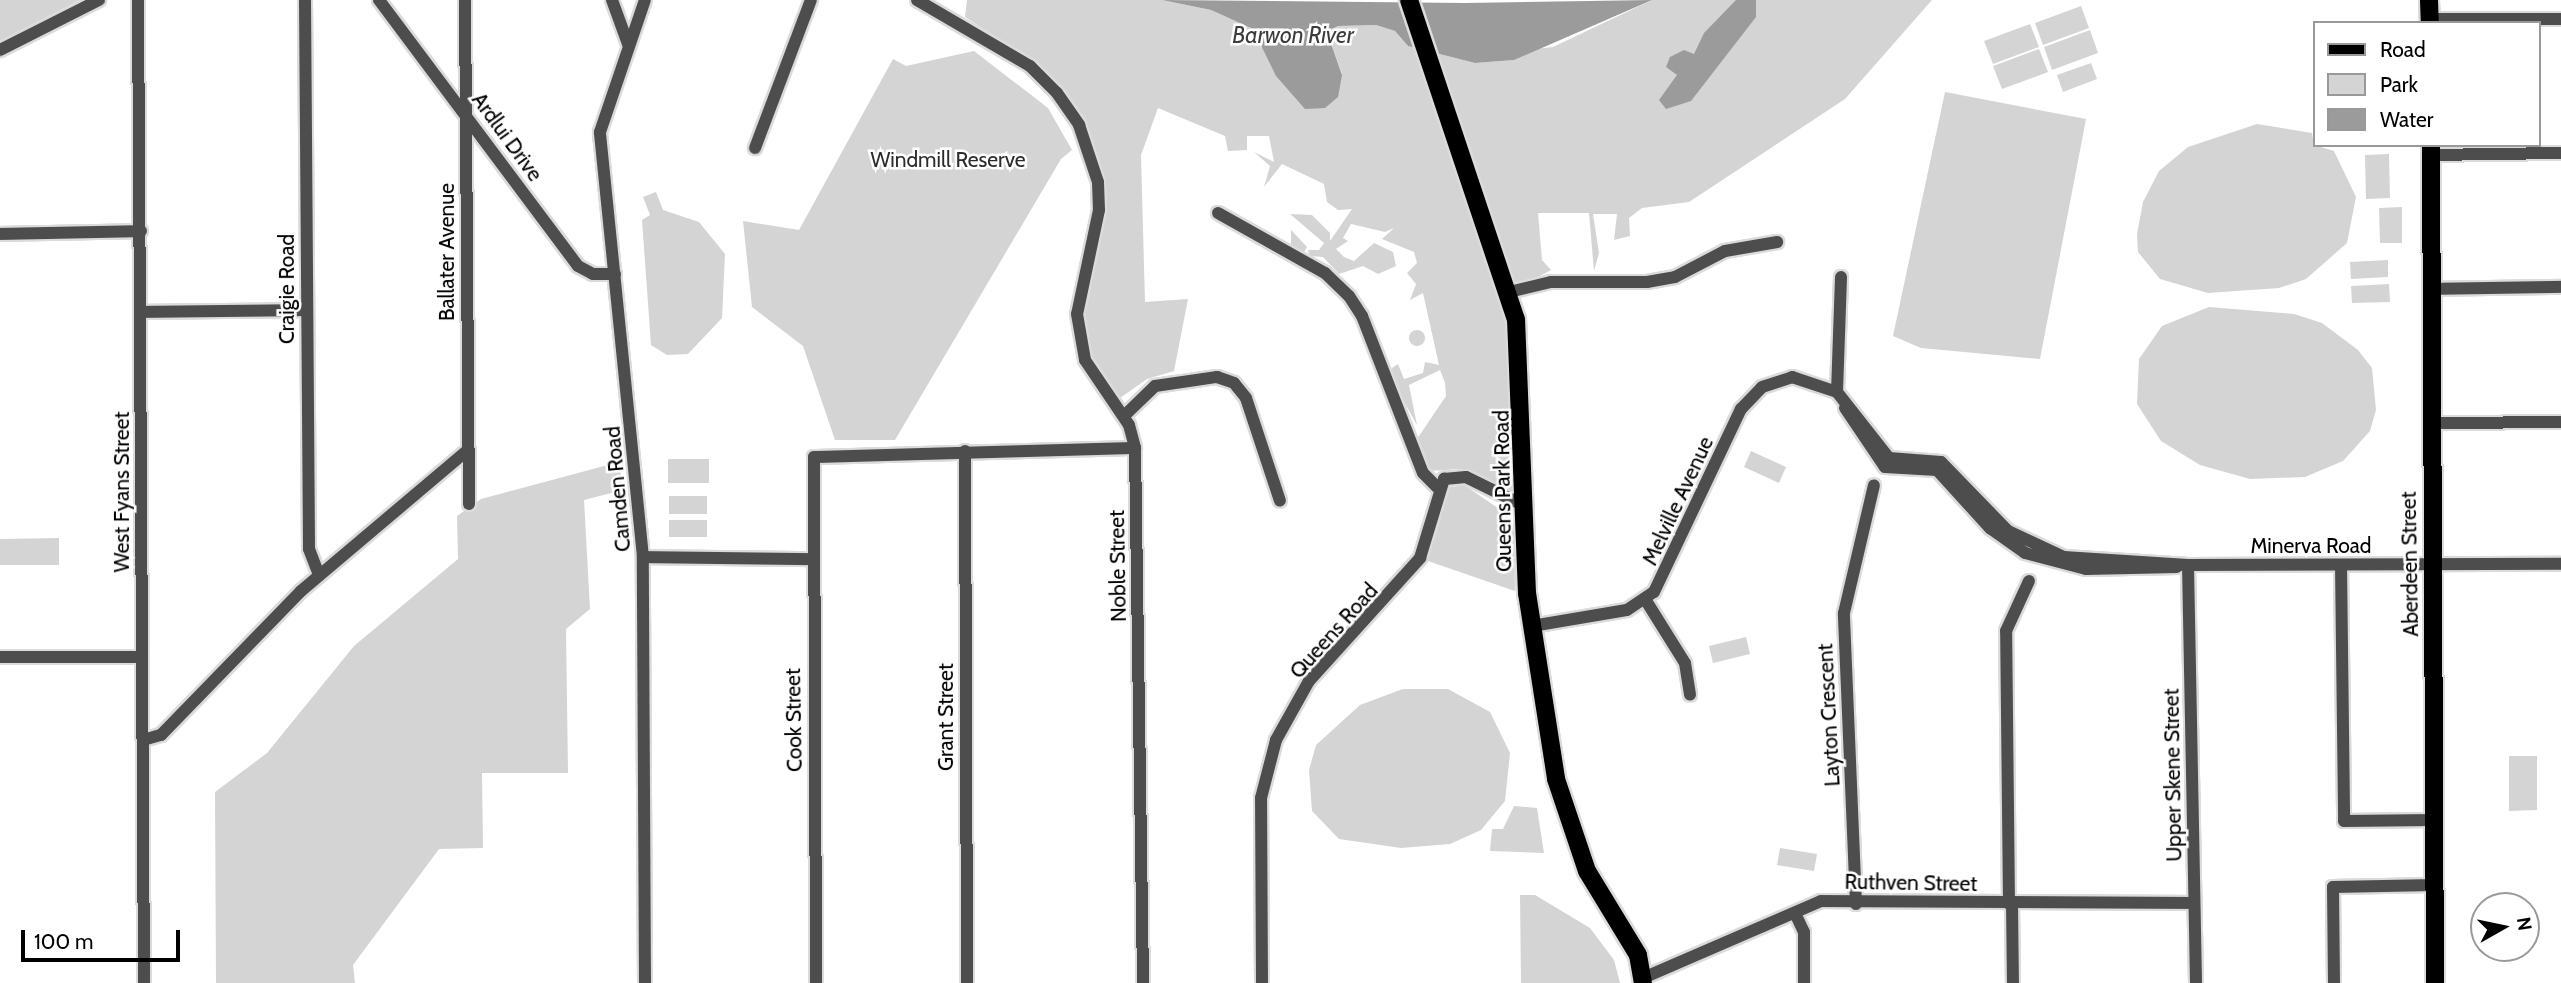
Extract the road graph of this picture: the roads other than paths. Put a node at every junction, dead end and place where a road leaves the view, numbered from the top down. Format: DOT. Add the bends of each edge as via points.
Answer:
graph roads {
  1 [pos="99,0"];
  2 [pos="138,0"];
  3 [pos="305,0"];
  4 [pos="379,0"];
  5 [pos="465,0"];
  6 [pos="612,0"];
  7 [pos="645,0"];
  8 [pos="811,0"];
  9 [pos="917,0"];
  10 [pos="1409,0"];
  11 [pos="2430,0"];
  12 [pos="2561,19"];
  13 [pos="2430,21"];
  14 [pos="628,44"];
  15 [pos="0,50"];
  16 [pos="466,112"];
  17 [pos="755,148"];
  18 [pos="2431,150"];
  19 [pos="2561,153"];
  20 [pos="1218,213"];
  21 [pos="141,231"];
  22 [pos="0,234"];
  23 [pos="1777,243"];
  24 [pos="615,274"];
  25 [pos="1840,277"];
  26 [pos="2561,287"];
  27 [pos="2431,289"];
  28 [pos="1509,292"];
  29 [pos="307,310"];
  30 [pos="141,312"];
  31 [pos="1837,393"];
  32 [pos="1124,416"];
  33 [pos="2561,422"];
  34 [pos="2432,423"];
  35 [pos="1135,449"];
  36 [pos="468,450"];
  37 [pos="965,451"];
  38 [pos="1874,485"];
  39 [pos="1437,486"];
  40 [pos="1280,501"];
  41 [pos="469,504"];
  42 [pos="1523,505"];
  43 [pos="643,557"];
  44 [pos="812,559"];
  45 [pos="2561,564"];
  46 [pos="2188,565"];
  47 [pos="2341,565"];
  48 [pos="2433,565"];
  49 [pos="319,575"];
  50 [pos="2029,581"];
  51 [pos="1645,599"];
  52 [pos="1532,626"];
  53 [pos="0,657"];
  54 [pos="141,657"];
  55 [pos="1690,695"];
  56 [pos="142,734"];
  57 [pos="2435,820"];
  58 [pos="2435,886"];
  59 [pos="2194,902"];
  60 [pos="1856,904"];
  61 [pos="2010,904"];
  62 [pos="1795,913"];
  63 [pos="1643,981"];
  64 [pos="144,983"];
  65 [pos="645,983"];
  66 [pos="816,983"];
  67 [pos="967,983"];
  68 [pos="1143,983"];
  69 [pos="1262,983"];
  70 [pos="1804,983"];
  71 [pos="2013,983"];
  72 [pos="2196,983"];
  73 [pos="2334,983"];
  74 [pos="2435,983"];
  1 -- 15 [label="street"];
  2 -- 21 [label="street, West Fyans Street"];
  3 -- 29 [label="street, Craigie Road"];
  4 -- 16 [label="street, Ardlui Drive"];
  5 -- 16 [label="street, Ballater Avenue"];
  6 -- 14 [label="street"];
  7 -- 14 [label="street, Camden Road"];
  8 -- 17 [label="street"];
  9 -- 32 [label="street, Noble Street" via="1030,66 1069,108 1093,166 1099,210 1077,314 1085,359"];
  10 -- 28 [label="main road, Queens Park Road"];
  11 -- 13 [label="main road"];
  12 -- 13 [label="street"];
  14 -- 24 [label="street, Camden Road" via="600,127"];
  16 -- 24 [label="street, Ardlui Drive" via="578,266 593,274"];
  16 -- 36 [label="street, Ballater Avenue"];
  18 -- 19 [label="street"];
  18 -- 27 [label="main road, Aberdeen Street"];
  20 -- 39 [label="street" via="1325,273 1349,296 1362,316 1423,472"];
  21 -- 22 [label="street"];
  21 -- 30 [label="street, West Fyans Street"];
  23 -- 28 [label="street" via="1725,251 1675,277 1647,282 1552,282"];
  24 -- 43 [label="street, Camden Road"];
  25 -- 31 [label="street"];
  26 -- 27 [label="street"];
  27 -- 34 [label="main road, Aberdeen Street"];
  28 -- 42 [label="main road, Queens Park Road" via="1522,354"];
  29 -- 30 [label="street"];
  29 -- 49 [label="street, Craigie Road" via="309,550"];
  30 -- 54 [label="street, West Fyans Street"];
  31 -- 46 [label="street, Minerva Road" via="1887,462 1937,470 1990,528 2046,557 2085,569"];
  31 -- 51 [label="street, Melville Avenue" via="1792,377 1752,396 1670,568"];
  32 -- 35 [label="street, Noble Street"];
  32 -- 40 [label="street" via="1155,386 1217,377 1234,383 1249,407"];
  33 -- 34 [label="street"];
  34 -- 48 [label="main road, Aberdeen Street"];
  35 -- 37 [label="street"];
  35 -- 68 [label="street, Noble Street"];
  36 -- 41 [label="street, Ballater Avenue"];
  36 -- 49 [label="street"];
  37 -- 44 [label="street, Cook Street" via="814,457"];
  37 -- 67 [label="street, Grant Street"];
  38 -- 60 [label="street, Layton Crescent" via="1844,613"];
  39 -- 42 [label="street" via="1466,477"];
  39 -- 69 [label="street, Queens Road" via="1420,558 1309,681 1270,752 1261,799"];
  42 -- 52 [label="main road, Queens Park Road"];
  43 -- 44 [label="street"];
  43 -- 65 [label="street, Camden Road"];
  44 -- 66 [label="street, Cook Street"];
  45 -- 48 [label="street, Minerva Road"];
  46 -- 47 [label="street, Minerva Road"];
  46 -- 59 [label="street, Upper Skene Street"];
  47 -- 48 [label="street, Minerva Road"];
  47 -- 57 [label="street" via="2344,821"];
  48 -- 57 [label="main road, Aberdeen Street"];
  49 -- 56 [label="street" via="158,737"];
  50 -- 61 [label="street" via="2006,631"];
  51 -- 52 [label="street, Melville Avenue" via="1615,613"];
  51 -- 55 [label="street" via="1681,654"];
  52 -- 63 [label="main road, Queens Park Road" via="1556,779 1587,870 1638,955"];
  53 -- 54 [label="street"];
  54 -- 56 [label="street, West Fyans Street"];
  56 -- 64 [label="street, West Fyans Street"];
  57 -- 58 [label="main road, Aberdeen Street"];
  58 -- 73 [label="street" via="2333,887"];
  58 -- 74 [label="main road, Aberdeen Street"];
  59 -- 61 [label="street, Ruthven Street"];
  59 -- 72 [label="street, Upper Skene Street"];
  60 -- 61 [label="street, Ruthven Street"];
  60 -- 62 [label="street, Ruthven Street" via="1821,901"];
  61 -- 71 [label="street"];
  62 -- 63 [label="street, Ruthven Street"];
  62 -- 70 [label="street" via="1804,932"];
}
